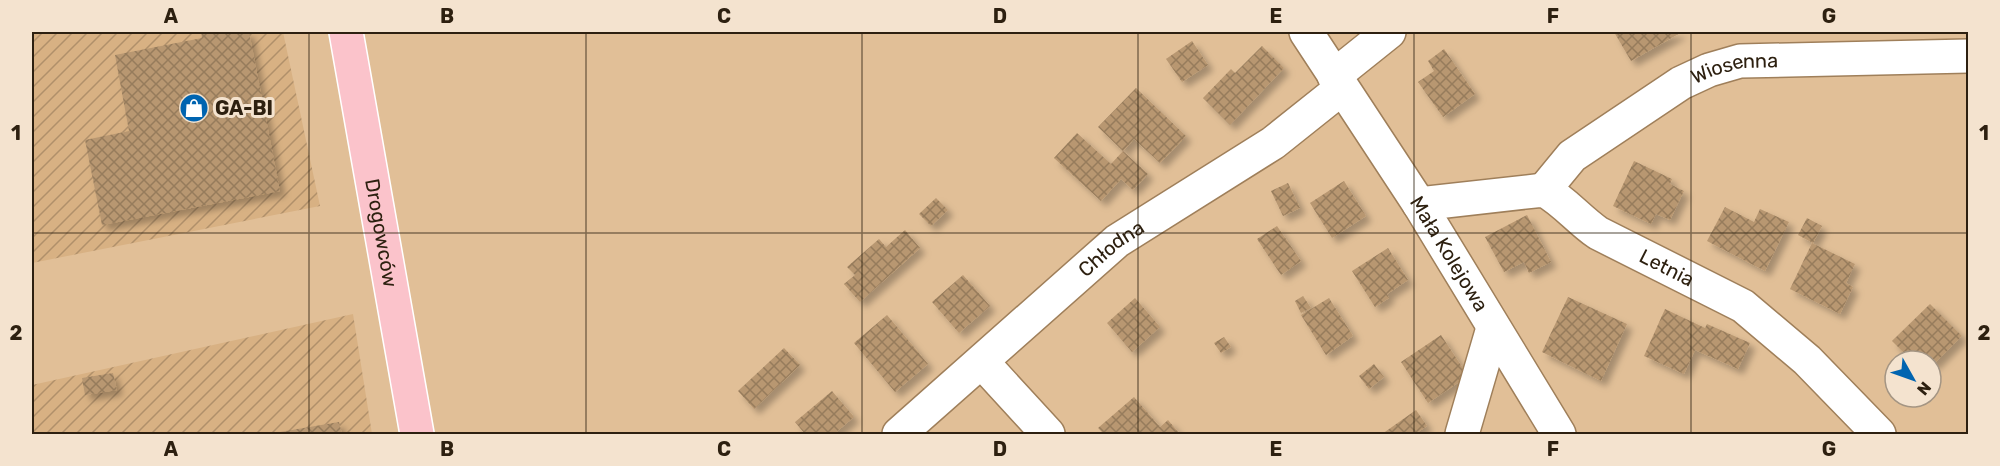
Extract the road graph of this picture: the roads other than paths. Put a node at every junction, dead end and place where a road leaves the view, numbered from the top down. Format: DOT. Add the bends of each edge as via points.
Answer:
graph roads {
  1 [pos="346,32"];
  2 [pos="1306,32"];
  3 [pos="1389,32"];
  4 [pos="1968,56"];
  5 [pos="1338,82"];
  6 [pos="1544,190"];
  7 [pos="1419,204"];
  8 [pos="1493,328"];
  9 [pos="982,362"];
  10 [pos="417,435"];
  11 [pos="899,435"];
  12 [pos="1048,435"];
  13 [pos="1462,435"];
  14 [pos="1559,435"];
  15 [pos="1879,435"];
  1 -- 10 [label="main road, Drogowców"];
  2 -- 5 [label="street, Mała Kolejowa"];
  3 -- 5 [label="street"];
  4 -- 6 [label="street, Wiosenna" via="1740,61 1709,70 1681,83 1572,156"];
  5 -- 7 [label="street, Mała Kolejowa"];
  5 -- 9 [label="street, Chłodna" via="1273,144 1117,242"];
  6 -- 7 [label="street"];
  6 -- 15 [label="street, Letnia" via="1598,233 1743,306 1807,360"];
  7 -- 8 [label="street, Mała Kolejowa"];
  8 -- 13 [label="street"];
  8 -- 14 [label="street, Mała Kolejowa"];
  9 -- 11 [label="street, Chłodna"];
  9 -- 12 [label="street"];
}
